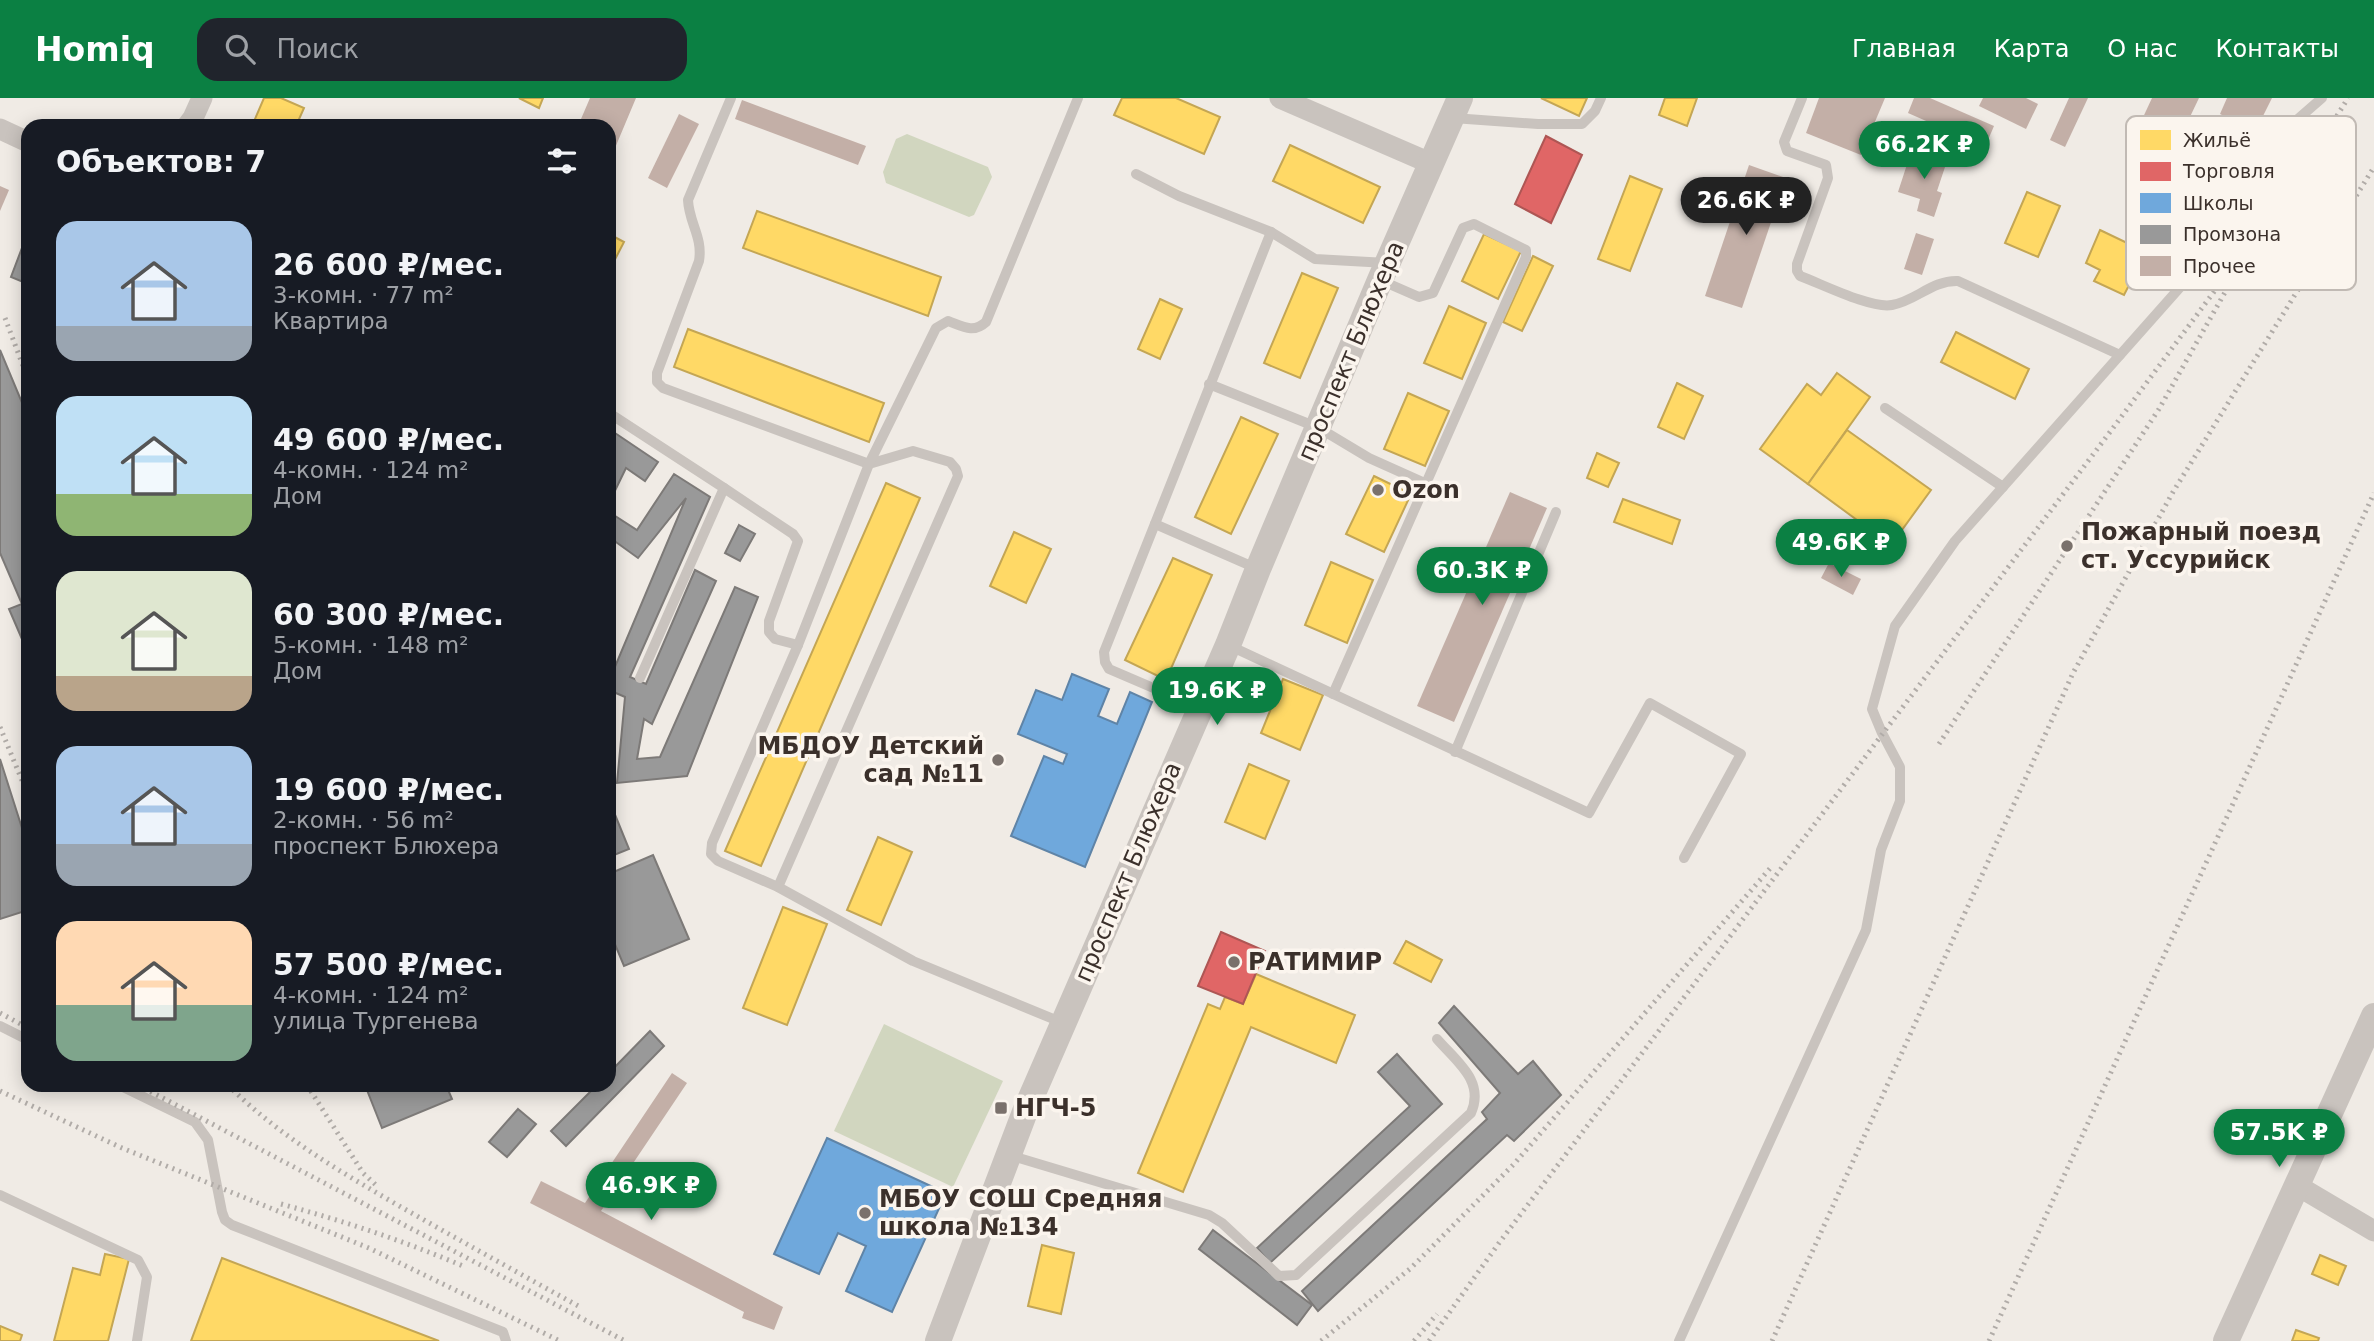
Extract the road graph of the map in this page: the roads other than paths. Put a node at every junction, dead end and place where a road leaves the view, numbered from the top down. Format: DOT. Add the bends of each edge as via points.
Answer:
graph roads {
  1 [pos="202,98"];
  2 [pos="731,98"];
  3 [pos="1078,98"];
  4 [pos="1280,98"];
  5 [pos="1601,98"];
  6 [pos="1802,98"];
  7 [pos="2322,98"];
  8 [pos="1455,108"];
  9 [pos="2301,116"];
  10 [pos="192,119"];
  11 [pos="0,130"];
  12 [pos="21,139"];
  13 [pos="1430,163"];
  14 [pos="1136,174"];
  15 [pos="1271,232"];
  16 [pos="1384,272"];
  17 [pos="2178,290"];
  18 [pos="2120,355"];
  19 [pos="1209,384"];
  20 [pos="1885,408"];
  21 [pos="616,418"];
  22 [pos="1319,428"];
  23 [pos="869,464"];
  24 [pos="1427,484"];
  25 [pos="2003,487"];
  26 [pos="724,488"];
  27 [pos="1556,512"];
  28 [pos="1155,524"];
  29 [pos="1258,569"];
  30 [pos="798,645"];
  31 [pos="1228,645"];
  32 [pos="640,678"];
  33 [pos="1333,694"];
  34 [pos="1200,708"];
  35 [pos="1455,752"];
  36 [pos="1684,858"];
  37 [pos="778,887"];
  38 [pos="2374,1016"];
  39 [pos="1063,1023"];
  40 [pos="0,1026"];
  41 [pos="21,1036"];
  42 [pos="1437,1039"];
  43 [pos="133,1092"];
  44 [pos="1009,1155"];
  45 [pos="2298,1186"];
  46 [pos="0,1195"];
  47 [pos="2374,1231"];
  48 [pos="138,1341"];
  49 [pos="506,1341"];
  50 [pos="938,1341"];
  51 [pos="1679,1341"];
  52 [pos="2226,1341"];
  1 -- 10 [label="street"];
  2 -- 23 [label="lane" via="688,200 701,243 699,261 657,382"];
  3 -- 23 [label="lane" via="985,323 971,330 948,321 936,328"];
  4 -- 13 [label="street"];
  5 -- 8 [label="lane" via="1582,124 1538,124"];
  6 -- 18 [label="lane" via="1784,142 1787,151 1826,165 1828,178 1797,264 1800,276 1878,306 1895,305 1944,281 1958,281"];
  7 -- 9 [label="lane"];
  8 -- 13 [label="street, проспект Блюхера"];
  11 -- 12 [label="street"];
  13 -- 16 [label="street, проспект Блюхера"];
  14 -- 15 [label="lane"];
  15 -- 16 [label="lane" via="1315,259"];
  15 -- 19 [label="lane"];
  16 -- 22 [label="street, проспект Блюхера"];
  16 -- 24 [label="lane" via="1419,297 1433,293 1463,228 1474,224 1526,250"];
  17 -- 18 [label="lane"];
  18 -- 25 [label="lane"];
  19 -- 22 [label="lane"];
  19 -- 28 [label="lane"];
  20 -- 25 [label="lane"];
  21 -- 26 [label="lane"];
  22 -- 24 [label="lane" via="1369,458"];
  22 -- 29 [label="street, проспект Блюхера"];
  23 -- 30 [label="lane"];
  23 -- 37 [label="lane" via="913,451 950,462 958,476"];
  24 -- 33 [label="lane"];
  25 -- 51 [label="lane" via="1955,541 1895,626 1872,709 1900,766 1900,801 1881,850 1866,930"];
  26 -- 30 [label="lane" via="798,541 769,621 775,639"];
  26 -- 32 [label="lane"];
  27 -- 35 [label="lane"];
  28 -- 29 [label="lane"];
  28 -- 34 [label="lane" via="1104,652 1105,662 1109,669"];
  29 -- 31 [label="street, проспект Блюхера"];
  30 -- 37 [label="lane" via="711,853 718,861"];
  31 -- 33 [label="lane"];
  31 -- 34 [label="street, проспект Блюхера"];
  33 -- 35 [label="lane"];
  34 -- 39 [label="street, проспект Блюхера"];
  35 -- 36 [label="lane" via="1589,813 1650,703 1741,754"];
  37 -- 39 [label="lane" via="913,961"];
  38 -- 45 [label="street"];
  39 -- 44 [label="street, проспект Блюхера"];
  40 -- 41 [label="lane"];
  42 -- 44 [label="lane" via="1474,1083 1477,1094 1471,1113 1296,1275 1279,1276 1209,1215"];
  43 -- 49 [label="lane" via="195,1122 203,1131 222,1212 232,1225 503,1332"];
  44 -- 50 [label="street, проспект Блюхера"];
  45 -- 47 [label="street"];
  45 -- 52 [label="street"];
  46 -- 48 [label="lane" via="138,1260 147,1277"];
}
